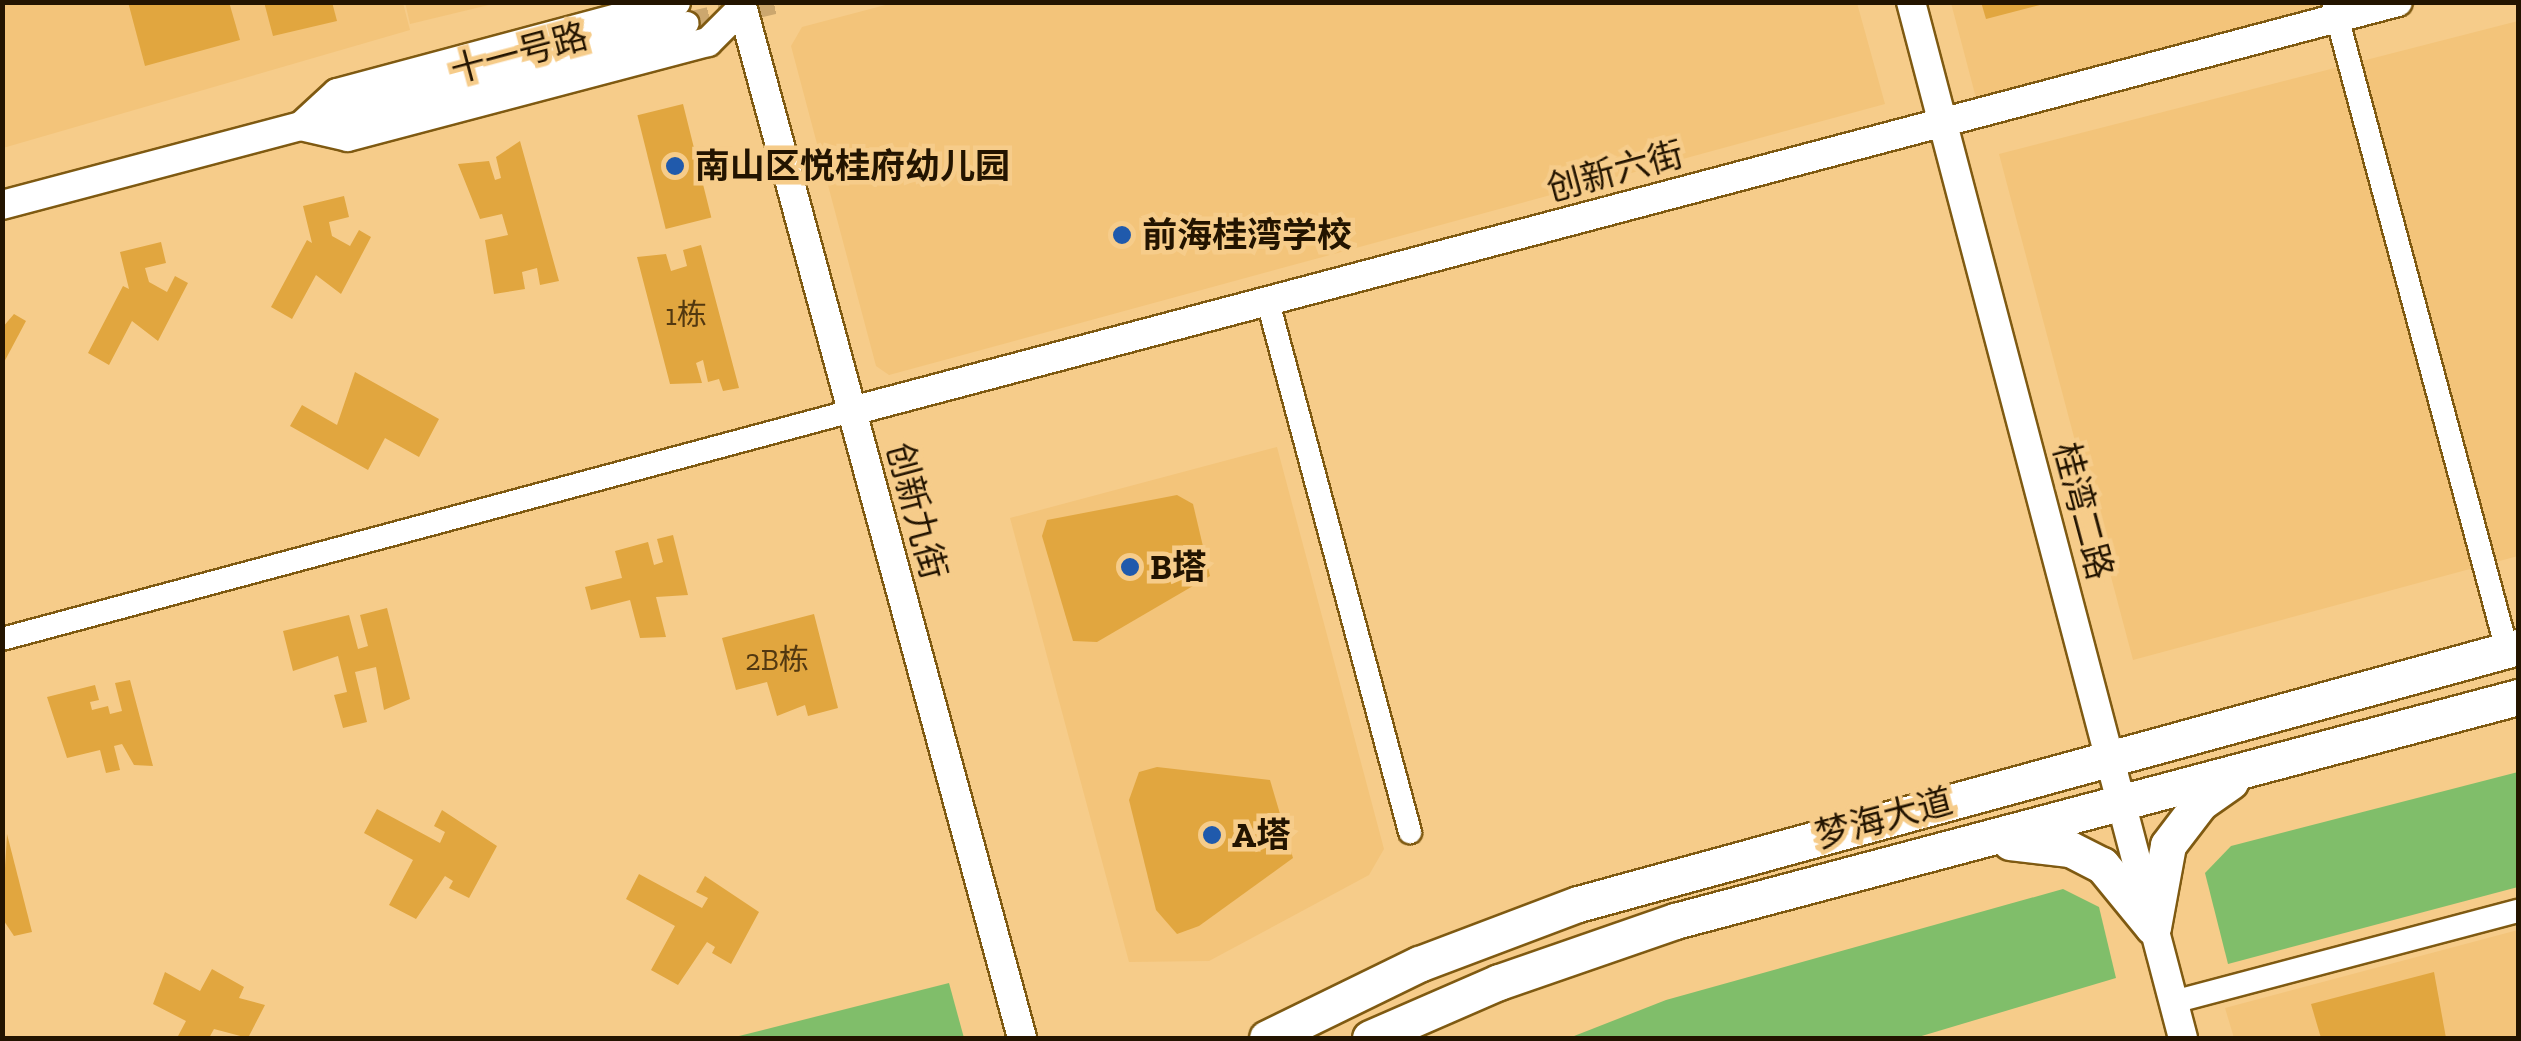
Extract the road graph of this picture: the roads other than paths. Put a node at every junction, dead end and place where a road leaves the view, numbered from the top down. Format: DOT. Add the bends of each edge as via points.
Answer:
graph roads {
  1 [pos="1912,2"];
  2 [pos="2398,2"];
  3 [pos="741,4"];
  4 [pos="2335,10"];
  5 [pos="682,13"];
  6 [pos="1941,114"];
  7 [pos="301,126"];
  8 [pos="2,205"];
  9 [pos="1268,302"];
  10 [pos="852,411"];
  11 [pos="2,639"];
  12 [pos="2513,648"];
  13 [pos="2518,697"];
  14 [pos="2108,758"];
  15 [pos="2254,769"];
  16 [pos="2120,805"];
  17 [pos="1410,832"];
  18 [pos="1979,842"];
  19 [pos="2518,910"];
  20 [pos="2153,927"];
  21 [pos="2173,1002"];
  22 [pos="1022,1038"];
  23 [pos="1268,1038"];
  24 [pos="1370,1038"];
  25 [pos="2183,1038"];
  1 -- 6 [label="street, 桂湾二路"];
  2 -- 4 [label="street, 创新六街"];
  3 -- 7 [label="street, 十一号路" via="708,42 348,137"];
  3 -- 10 [label="street, 创新九街"];
  4 -- 6 [label="street, 创新六街"];
  4 -- 12 [label="street"];
  5 -- 7 [label="street, 十一号路" via="336,93"];
  6 -- 9 [label="street, 创新六街"];
  6 -- 14 [label="street, 桂湾二路"];
  7 -- 8 [label="street, 十一号路"];
  9 -- 10 [label="street, 创新六街"];
  9 -- 17 [label="street"];
  10 -- 11 [label="street"];
  10 -- 22 [label="street, 创新九街"];
  12 -- 14 [label="main road, 梦海大道"];
  13 -- 15 [label="main road, 梦海大道"];
  14 -- 16 [label="street, 桂湾二路"];
  14 -- 23 [label="main road, 梦海大道" via="1578,904 1418,964"];
  15 -- 16 [label="main road, 梦海大道"];
  15 -- 20 [label="main road" via="2200,802 2182,823 2160,866"];
  16 -- 18 [label="main road, 梦海大道"];
  16 -- 20 [label="street, 桂湾二路"];
  18 -- 20 [label="main road" via="2035,843 2088,858 2118,880"];
  18 -- 24 [label="main road, 梦海大道" via="1638,933 1499,982"];
  19 -- 21 [label="street"];
  20 -- 21 [label="street, 桂湾二路"];
  21 -- 25 [label="street, 桂湾二路"];
}
